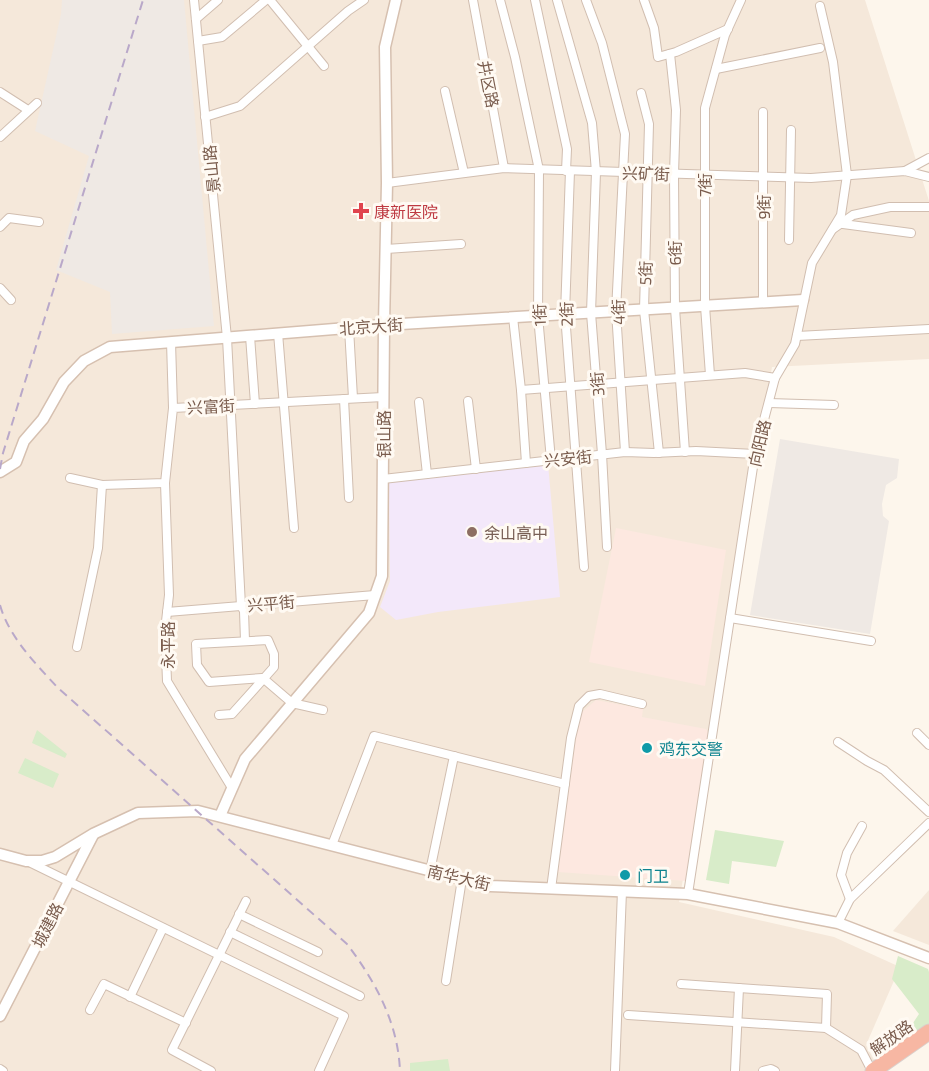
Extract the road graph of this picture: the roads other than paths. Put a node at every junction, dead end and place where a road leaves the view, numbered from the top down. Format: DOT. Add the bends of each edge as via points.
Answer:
graph roads {
  1 [pos="194,0"];
  2 [pos="218,0"];
  3 [pos="268,0"];
  4 [pos="364,0"];
  5 [pos="396,0"];
  6 [pos="473,0"];
  7 [pos="500,0"];
  8 [pos="535,0"];
  9 [pos="557,0"];
  10 [pos="586,0"];
  11 [pos="644,0"];
  12 [pos="741,0"];
  13 [pos="820,6"];
  14 [pos="196,19"];
  15 [pos="728,29"];
  16 [pos="198,41"];
  17 [pos="309,46"];
  18 [pos="820,48"];
  19 [pos="670,54"];
  20 [pos="324,66"];
  21 [pos="716,69"];
  22 [pos="445,91"];
  23 [pos="0,92"];
  24 [pos="641,93"];
  25 [pos="37,103"];
  26 [pos="28,110"];
  27 [pos="763,112"];
  28 [pos="206,117"];
  29 [pos="791,130"];
  30 [pos="0,137"];
  31 [pos="929,158"];
  32 [pos="504,168"];
  33 [pos="539,170"];
  34 [pos="568,171"];
  35 [pos="905,171"];
  36 [pos="596,172"];
  37 [pos="622,172"];
  38 [pos="464,173"];
  39 [pos="648,173"];
  40 [pos="674,174"];
  41 [pos="704,175"];
  42 [pos="847,175"];
  43 [pos="763,176"];
  44 [pos="790,177"];
  45 [pos="929,177"];
  46 [pos="387,183"];
  47 [pos="929,207"];
  48 [pos="39,222"];
  49 [pos="843,224"];
  50 [pos="0,227"];
  51 [pos="833,229"];
  52 [pos="911,232"];
  53 [pos="789,240"];
  54 [pos="461,244"];
  55 [pos="386,249"];
  56 [pos="0,288"];
  57 [pos="11,300"];
  58 [pos="803,300"];
  59 [pos="763,303"];
  60 [pos="705,306"];
  61 [pos="675,308"];
  62 [pos="644,310"];
  63 [pos="616,311"];
  64 [pos="591,313"];
  65 [pos="566,314"];
  66 [pos="538,316"];
  67 [pos="513,317"];
  68 [pos="384,325"];
  69 [pos="349,328"];
  70 [pos="929,330"];
  71 [pos="278,333"];
  72 [pos="250,336"];
  73 [pos="797,336"];
  74 [pos="227,338"];
  75 [pos="171,342"];
  76 [pos="710,375"];
  77 [pos="680,377"];
  78 [pos="775,378"];
  79 [pos="651,379"];
  80 [pos="621,381"];
  81 [pos="597,383"];
  82 [pos="570,385"];
  83 [pos="545,387"];
  84 [pos="521,390"];
  85 [pos="383,397"];
  86 [pos="348,398"];
  87 [pos="468,401"];
  88 [pos="284,402"];
  89 [pos="419,402"];
  90 [pos="769,403"];
  91 [pos="255,404"];
  92 [pos="229,405"];
  93 [pos="834,405"];
  94 [pos="173,408"];
  95 [pos="625,452"];
  96 [pos="685,452"];
  97 [pos="659,453"];
  98 [pos="602,454"];
  99 [pos="755,454"];
  100 [pos="575,457"];
  101 [pos="551,460"];
  102 [pos="526,463"];
  103 [pos="476,469"];
  104 [pos="0,472"];
  105 [pos="427,474"];
  106 [pos="70,478"];
  107 [pos="382,479"];
  108 [pos="165,483"];
  109 [pos="102,485"];
  110 [pos="349,498"];
  111 [pos="294,528"];
  112 [pos="607,547"];
  113 [pos="584,567"];
  114 [pos="375,595"];
  115 [pos="241,606"];
  116 [pos="167,612"];
  117 [pos="730,618"];
  118 [pos="245,641"];
  119 [pos="871,641"];
  120 [pos="77,647"];
  121 [pos="264,679"];
  122 [pos="292,703"];
  123 [pos="642,704"];
  124 [pos="323,710"];
  125 [pos="219,715"];
  126 [pos="917,733"];
  127 [pos="838,742"];
  128 [pos="929,746"];
  129 [pos="454,756"];
  130 [pos="565,784"];
  131 [pos="232,788"];
  132 [pos="929,812"];
  133 [pos="220,816"];
  134 [pos="929,823"];
  135 [pos="862,826"];
  136 [pos="93,834"];
  137 [pos="333,845"];
  138 [pos="0,854"];
  139 [pos="27,861"];
  140 [pos="430,871"];
  141 [pos="462,879"];
  142 [pos="68,883"];
  143 [pos="551,889"];
  144 [pos="622,891"];
  145 [pos="688,894"];
  146 [pos="850,899"];
  147 [pos="246,902"];
  148 [pos="239,914"];
  149 [pos="838,924"];
  150 [pos="163,928"];
  151 [pos="230,933"];
  152 [pos="318,952"];
  153 [pos="219,955"];
  154 [pos="929,958"];
  155 [pos="446,981"];
  156 [pos="681,984"];
  157 [pos="740,988"];
  158 [pos="360,996"];
  159 [pos="130,997"];
  160 [pos="90,1010"];
  161 [pos="628,1015"];
  162 [pos="0,1016"];
  163 [pos="737,1022"];
  164 [pos="186,1023"];
  165 [pos="826,1028"];
  166 [pos="929,1032"];
  167 [pos="211,1071"];
  168 [pos="319,1071"];
  169 [pos="615,1071"];
  170 [pos="735,1071"];
  171 [pos="872,1071"];
  1 -- 14 [label="street, 景山路"];
  2 -- 14 [label="street"];
  3 -- 16 [label="street" via="222,37"];
  3 -- 17 [label="street"];
  4 -- 17 [label="street"];
  5 -- 46 [label="street, 银山路" via="385,47"];
  6 -- 32 [label="street, 井区路"];
  7 -- 33 [label="street, 1街"];
  8 -- 34 [label="street, 2街" via="567,149"];
  9 -- 36 [label="street, 3街" via="592,123"];
  10 -- 37 [label="street, 4街" via="602,43 625,134"];
  11 -- 19 [label="street" via="654,28 658,57"];
  12 -- 15 [label="street, 7街"];
  13 -- 42 [label="street, 向阳路" via="833,62"];
  14 -- 16 [label="street, 景山路"];
  15 -- 19 [label="street"];
  15 -- 21 [label="street, 7街"];
  16 -- 28 [label="street, 景山路"];
  17 -- 20 [label="street"];
  17 -- 28 [label="street" via="240,106"];
  18 -- 21 [label="street"];
  19 -- 40 [label="street, 6街" via="676,110"];
  21 -- 41 [label="street, 7街" via="705,108"];
  22 -- 38 [label="street"];
  23 -- 26 [label="street"];
  24 -- 39 [label="street, 5街" via="649,124"];
  25 -- 26 [label="street"];
  26 -- 30 [label="street"];
  27 -- 43 [label="street, 9街"];
  28 -- 74 [label="street, 景山路"];
  29 -- 44 [label="street"];
  31 -- 35 [label="street"];
  32 -- 33 [label="street, 兴矿街"];
  32 -- 38 [label="street, 兴矿街"];
  33 -- 34 [label="street, 兴矿街"];
  33 -- 66 [label="street, 1街"];
  34 -- 36 [label="street, 兴矿街"];
  34 -- 65 [label="street, 2街"];
  35 -- 42 [label="street, 兴矿街"];
  35 -- 45 [label="street"];
  36 -- 37 [label="street, 兴矿街"];
  36 -- 64 [label="street, 3街"];
  37 -- 39 [label="street, 兴矿街"];
  37 -- 63 [label="street, 4街"];
  38 -- 46 [label="street, 兴矿街"];
  39 -- 40 [label="street, 兴矿街"];
  39 -- 62 [label="street, 5街"];
  40 -- 41 [label="street, 兴矿街"];
  40 -- 61 [label="street, 6街"];
  41 -- 43 [label="street, 兴矿街"];
  41 -- 60 [label="street, 7街"];
  42 -- 44 [label="street, 兴矿街"];
  42 -- 51 [label="street, 向阳路" via="841,214"];
  43 -- 44 [label="street, 兴矿街"];
  43 -- 59 [label="street, 9街"];
  44 -- 53 [label="street"];
  46 -- 55 [label="street, 银山路"];
  47 -- 49 [label="street" via="890,207 854,215"];
  48 -- 50 [label="street" via="9,218"];
  49 -- 51 [label="street"];
  49 -- 52 [label="street"];
  51 -- 58 [label="street, 向阳路" via="812,263"];
  54 -- 55 [label="street"];
  55 -- 68 [label="street, 银山路"];
  56 -- 57 [label="street"];
  58 -- 59 [label="street, 北京大街"];
  58 -- 73 [label="street, 向阳路"];
  59 -- 60 [label="street, 北京大街"];
  60 -- 61 [label="street, 北京大街"];
  60 -- 76 [label="street, 7街"];
  61 -- 62 [label="street, 北京大街"];
  61 -- 77 [label="street, 6街"];
  62 -- 63 [label="street, 北京大街"];
  62 -- 79 [label="street, 5街"];
  63 -- 64 [label="street, 北京大街"];
  63 -- 80 [label="street, 4街"];
  64 -- 65 [label="street, 北京大街"];
  64 -- 81 [label="street, 3街"];
  65 -- 66 [label="street, 北京大街"];
  65 -- 82 [label="street, 2街"];
  66 -- 67 [label="street, 北京大街"];
  66 -- 83 [label="street, 1街"];
  67 -- 68 [label="street, 北京大街"];
  67 -- 84 [label="street"];
  68 -- 69 [label="street, 北京大街"];
  68 -- 85 [label="street, 银山路"];
  69 -- 71 [label="street, 北京大街"];
  69 -- 86 [label="street"];
  70 -- 73 [label="street"];
  71 -- 72 [label="street, 北京大街"];
  71 -- 88 [label="street"];
  72 -- 74 [label="street, 北京大街"];
  72 -- 91 [label="street"];
  73 -- 78 [label="street, 向阳路"];
  74 -- 75 [label="street, 北京大街"];
  74 -- 92 [label="street, 景山路"];
  75 -- 94 [label="street"];
  75 -- 104 [label="street, 北京大街" via="110,348 84,361 64,382 43,419 24,441 16,462"];
  76 -- 77 [label="street"];
  76 -- 78 [label="street" via="745,373"];
  77 -- 79 [label="street"];
  77 -- 96 [label="street, 6街"];
  78 -- 90 [label="street, 向阳路"];
  79 -- 80 [label="street"];
  79 -- 97 [label="street, 5街"];
  80 -- 81 [label="street"];
  80 -- 95 [label="street, 4街"];
  81 -- 82 [label="street"];
  81 -- 98 [label="street, 3街"];
  82 -- 83 [label="street"];
  82 -- 100 [label="street, 2街"];
  83 -- 84 [label="street"];
  83 -- 101 [label="street, 1街"];
  84 -- 102 [label="street"];
  85 -- 86 [label="street, 兴富街"];
  85 -- 107 [label="street, 银山路"];
  86 -- 88 [label="street, 兴富街"];
  86 -- 110 [label="street"];
  87 -- 103 [label="street"];
  88 -- 91 [label="street, 兴富街"];
  88 -- 111 [label="street"];
  89 -- 105 [label="street"];
  90 -- 93 [label="street"];
  90 -- 99 [label="street, 向阳路"];
  91 -- 92 [label="street, 兴富街"];
  92 -- 94 [label="street, 兴富街"];
  92 -- 115 [label="street, 景山路"];
  94 -- 108 [label="street, 兴富街"];
  95 -- 97 [label="street, 兴安街"];
  95 -- 98 [label="street, 兴安街"];
  96 -- 97 [label="street, 兴安街"];
  96 -- 99 [label="street, 兴安街"];
  98 -- 100 [label="street, 兴安街"];
  98 -- 112 [label="street, 3街"];
  99 -- 117 [label="street, 向阳路"];
  100 -- 101 [label="street, 兴安街"];
  100 -- 113 [label="street, 2街"];
  101 -- 102 [label="street, 兴安街"];
  102 -- 103 [label="street, 兴安街"];
  103 -- 105 [label="street, 兴安街"];
  105 -- 107 [label="street, 兴安街"];
  106 -- 109 [label="street"];
  107 -- 114 [label="street, 银山路" via="382,576"];
  108 -- 109 [label="street"];
  108 -- 116 [label="street, 永平路"];
  109 -- 120 [label="street" via="98,548"];
  114 -- 115 [label="street, 兴平街"];
  114 -- 122 [label="street, 银山路" via="369,613"];
  115 -- 116 [label="street, 兴平街"];
  115 -- 118 [label="street, 景山路"];
  116 -- 131 [label="street, 永平路" via="166,681"];
  117 -- 119 [label="street"];
  117 -- 145 [label="street, 向阳路"];
  118 -- 121 [label="street" via="268,640 274,668"];
  118 -- 121 [label="street" via="196,644 197,665 209,682"];
  121 -- 122 [label="street"];
  121 -- 125 [label="street" via="232,714"];
  122 -- 124 [label="street"];
  122 -- 131 [label="street, 银山路" via="245,759"];
  123 -- 130 [label="street" via="600,694 589,696 579,706"];
  126 -- 128 [label="street"];
  127 -- 132 [label="street" via="884,770"];
  129 -- 130 [label="street"];
  129 -- 137 [label="street" via="374,736"];
  129 -- 140 [label="street"];
  130 -- 143 [label="street"];
  131 -- 133 [label="street, 银山路"];
  133 -- 136 [label="street, 南华大街" via="198,811 138,813"];
  133 -- 137 [label="street, 南华大街"];
  134 -- 146 [label="street"];
  135 -- 146 [label="street" via="847,853 841,875"];
  136 -- 139 [label="street, 南华大街" via="55,857"];
  136 -- 142 [label="street, 城建路"];
  137 -- 140 [label="street, 南华大街"];
  138 -- 139 [label="street, 南华大街"];
  139 -- 142 [label="street"];
  140 -- 141 [label="street, 南华大街"];
  141 -- 143 [label="street, 南华大街" via="490,886"];
  141 -- 155 [label="street"];
  142 -- 150 [label="street"];
  142 -- 162 [label="street, 城建路"];
  143 -- 144 [label="street, 南华大街"];
  144 -- 145 [label="street, 南华大街"];
  144 -- 169 [label="street"];
  145 -- 149 [label="street, 南华大街"];
  146 -- 149 [label="street"];
  147 -- 148 [label="street"];
  148 -- 151 [label="street"];
  148 -- 152 [label="street"];
  149 -- 154 [label="street, 南华大街"];
  150 -- 153 [label="street"];
  150 -- 159 [label="street"];
  151 -- 153 [label="street"];
  151 -- 158 [label="street"];
  153 -- 164 [label="street"];
  153 -- 168 [label="street" via="344,1016"];
  156 -- 157 [label="street"];
  157 -- 163 [label="street"];
  157 -- 165 [label="street" via="827,994"];
  159 -- 160 [label="street" via="104,984"];
  159 -- 164 [label="street"];
  161 -- 163 [label="street"];
  163 -- 165 [label="street"];
  163 -- 170 [label="street"];
  164 -- 167 [label="street" via="172,1050"];
  165 -- 171 [label="street" via="861,1050"];
  166 -- 171 [label="highway, 解放路"];
}
